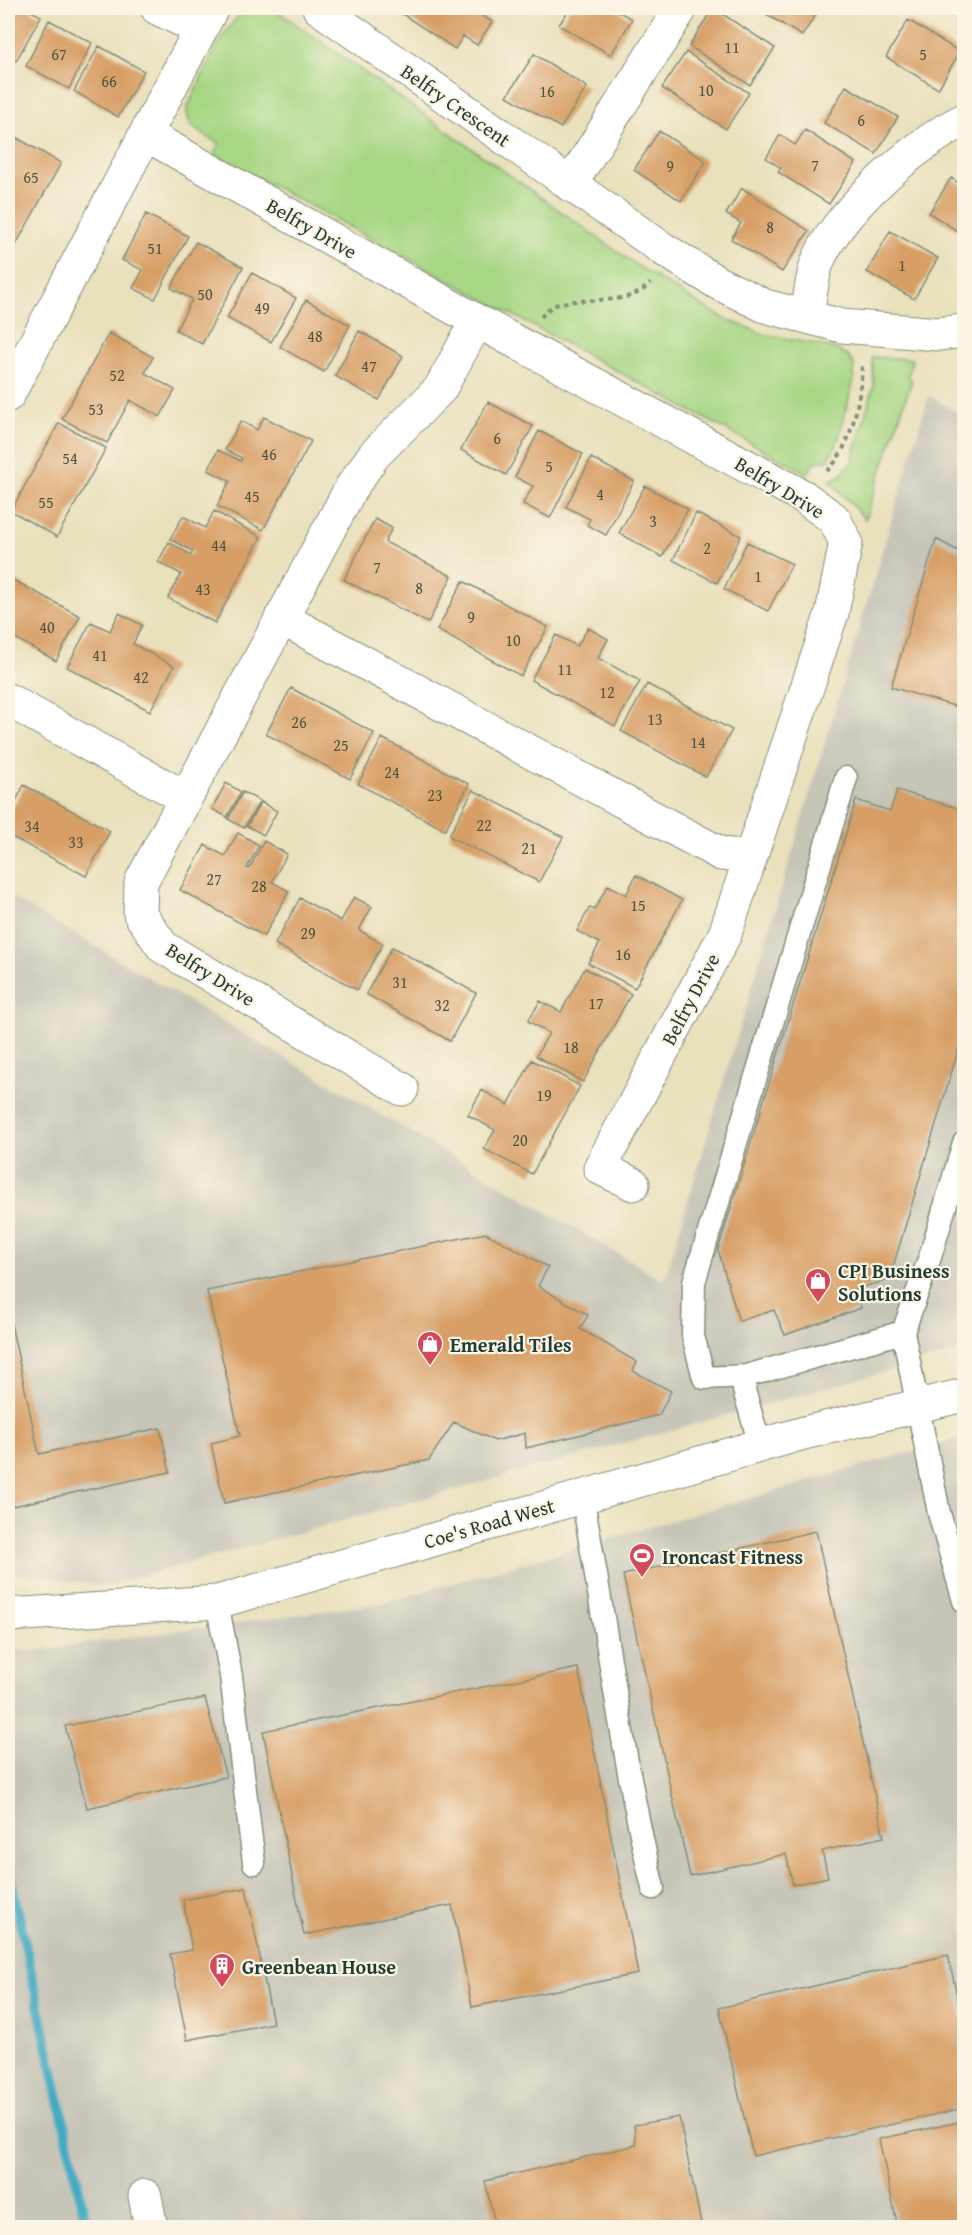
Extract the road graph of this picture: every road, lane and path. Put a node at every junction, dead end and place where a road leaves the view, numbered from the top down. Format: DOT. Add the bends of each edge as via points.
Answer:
graph roads {
  1 [pos="158,8"];
  2 [pos="681,8"];
  3 [pos="338,13"];
  4 [pos="206,18"];
  5 [pos="964,120"];
  6 [pos="147,135"];
  7 [pos="570,184"];
  8 [pos="673,254"];
  9 [pos="807,316"];
  10 [pos="477,321"];
  11 [pos="862,327"];
  12 [pos="964,331"];
  13 [pos="524,345"];
  14 [pos="8,395"];
  15 [pos="804,497"];
  16 [pos="281,618"];
  17 [pos="8,700"];
  18 [pos="846,778"];
  19 [pos="184,797"];
  20 [pos="750,857"];
  21 [pos="402,1089"];
  22 [pos="964,1143"];
  23 [pos="633,1184"];
  24 [pos="903,1332"];
  25 [pos="746,1376"];
  26 [pos="964,1395"];
  27 [pos="919,1405"];
  28 [pos="760,1445"];
  29 [pos="582,1496"];
  30 [pos="964,1601"];
  31 [pos="217,1602"];
  32 [pos="8,1615"];
  33 [pos="254,1863"];
  34 [pos="653,1888"];
  1 -- 4 [label="street"];
  2 -- 7 [label="street"];
  3 -- 7 [label="street, Belfry Crescent"];
  4 -- 6 [label="street"];
  5 -- 9 [label="street" via="946,128 882,179 840,225 816,266"];
  6 -- 10 [label="street, Belfry Drive"];
  6 -- 14 [label="street"];
  7 -- 8 [label="street, Belfry Crescent"];
  8 -- 9 [label="street, Belfry Crescent" via="718,283 765,306"];
  8 -- 13 [label="path" via="646,289 615,300 551,307"];
  9 -- 11 [label="street, Belfry Crescent"];
  10 -- 13 [label="street, Belfry Drive"];
  10 -- 16 [label="street, Belfry Drive" via="440,390 380,448 351,488"];
  11 -- 12 [label="street, Belfry Crescent" via="938,334"];
  11 -- 15 [label="path" via="862,377 840,458"];
  13 -- 15 [label="street, Belfry Drive"];
  15 -- 20 [label="street, Belfry Drive" via="834,519 846,542 832,614"];
  16 -- 19 [label="street, Belfry Drive"];
  16 -- 20 [label="street" via="721,854"];
  17 -- 19 [label="street"];
  18 -- 25 [label="lane" via="694,1282 693,1336 704,1378"];
  19 -- 21 [label="street, Belfry Drive" via="141,882 140,914 163,947"];
  20 -- 23 [label="street, Belfry Drive" via="725,934 600,1168"];
  22 -- 24 [label="lane"];
  24 -- 25 [label="lane"];
  24 -- 27 [label="lane"];
  25 -- 28 [label="lane" via="744,1390"];
  26 -- 27 [label="street, Coe's Road West"];
  27 -- 28 [label="street, Coe's Road West"];
  27 -- 30 [label="lane" via="939,1512"];
  28 -- 29 [label="street, Coe's Road West"];
  29 -- 31 [label="street, Coe's Road West"];
  29 -- 34 [label="lane" via="633,1805"];
  31 -- 32 [label="street, Coe's Road West"];
  31 -- 33 [label="lane" via="231,1676"];
}
